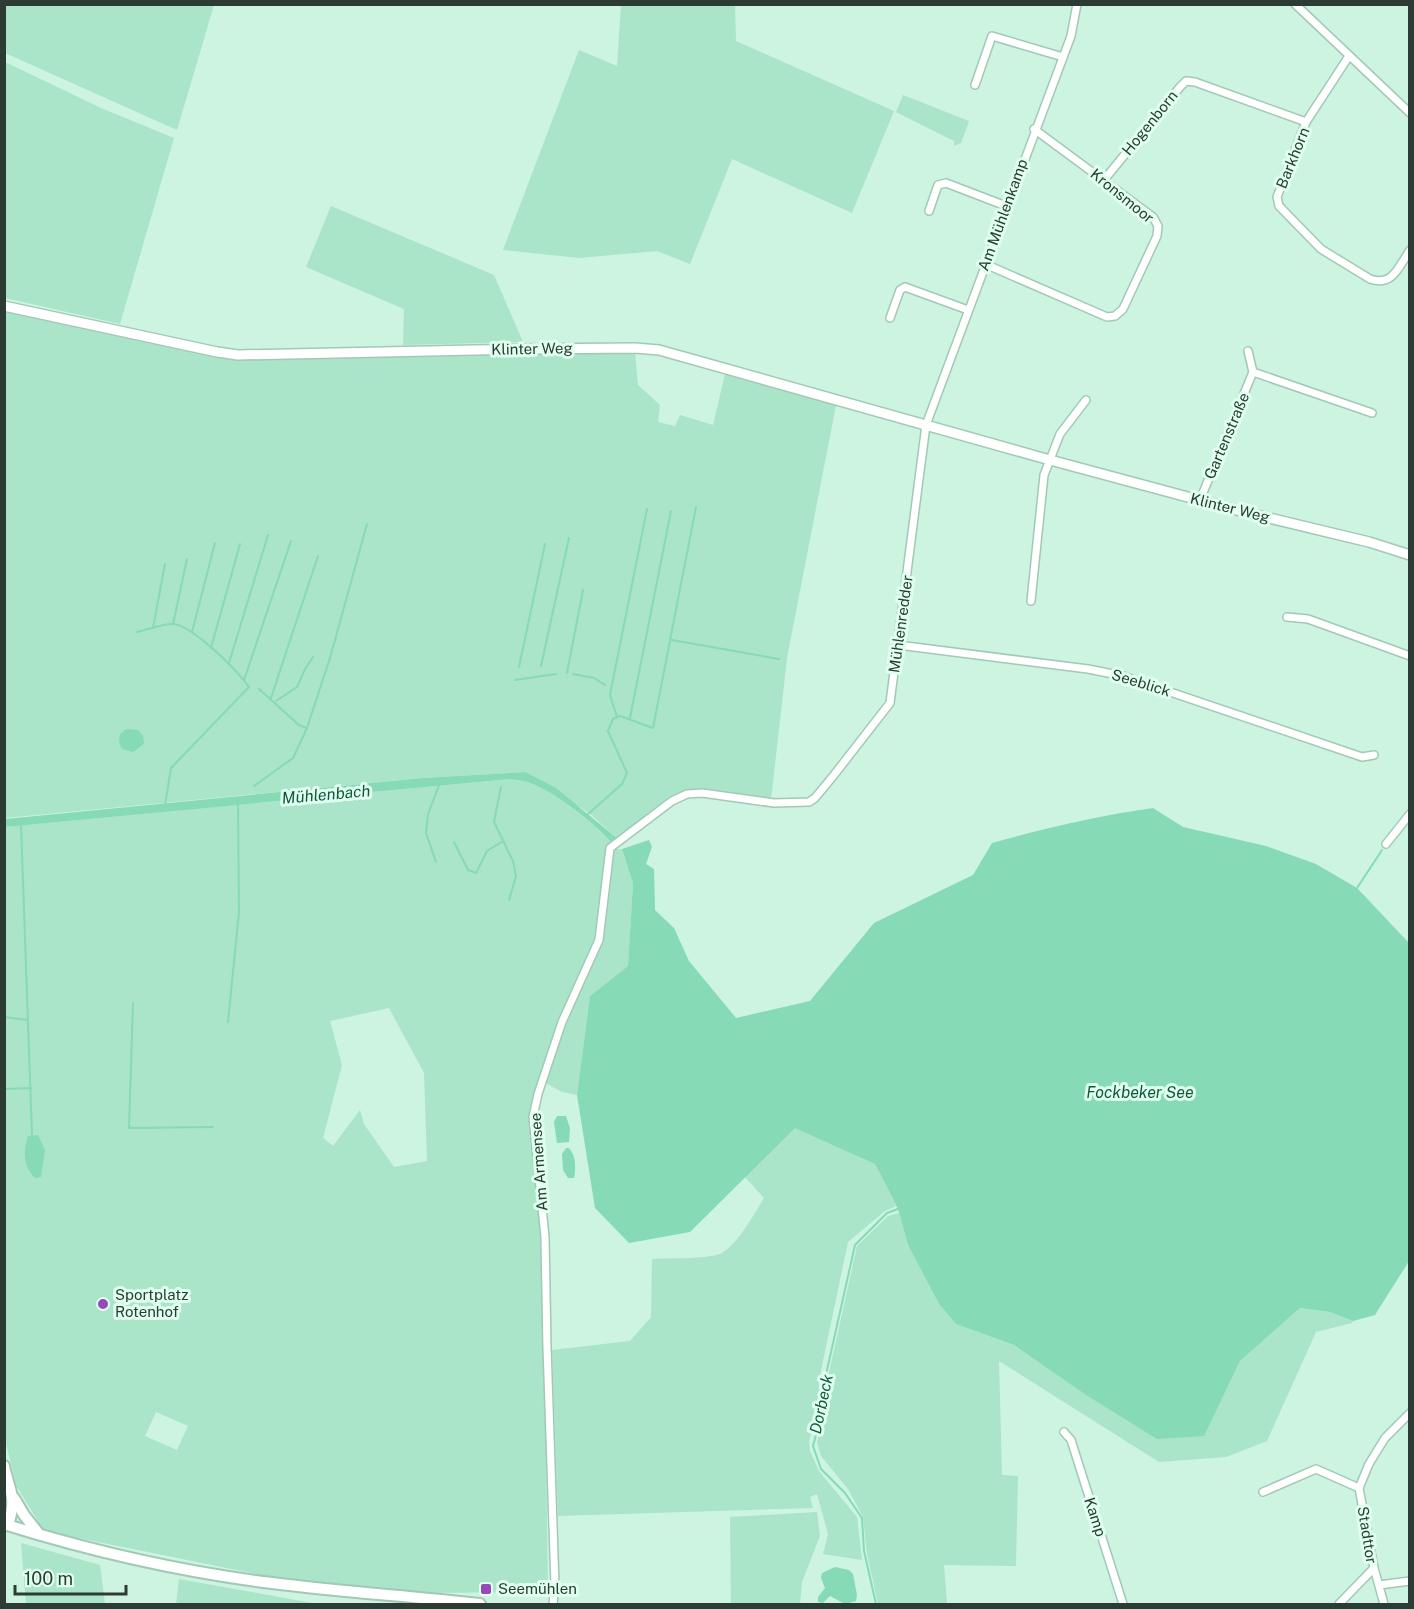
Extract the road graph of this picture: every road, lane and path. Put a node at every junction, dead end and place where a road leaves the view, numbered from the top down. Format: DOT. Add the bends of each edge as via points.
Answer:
graph roads {
  1 [pos="1077,4"];
  2 [pos="1296,4"];
  3 [pos="1349,56"];
  4 [pos="1063,57"];
  5 [pos="975,85"];
  6 [pos="1410,113"];
  7 [pos="1306,122"];
  8 [pos="1034,129"];
  9 [pos="1104,180"];
  10 [pos="1006,206"];
  11 [pos="929,211"];
  12 [pos="1410,250"];
  13 [pos="985,264"];
  14 [pos="4,306"];
  15 [pos="968,310"];
  16 [pos="890,318"];
  17 [pos="1248,351"];
  18 [pos="1253,372"];
  19 [pos="1086,400"];
  20 [pos="1372,413"];
  21 [pos="926,424"];
  22 [pos="1050,460"];
  23 [pos="1200,500"];
  24 [pos="1410,555"];
  25 [pos="1031,601"];
  26 [pos="1287,617"];
  27 [pos="898,645"];
  28 [pos="1410,656"];
  29 [pos="1374,755"];
  30 [pos="815,798"];
  31 [pos="1410,814"];
  32 [pos="1386,844"];
  33 [pos="1410,1413"];
  34 [pos="1065,1432"];
  35 [pos="4,1466"];
  36 [pos="1359,1488"];
  37 [pos="1263,1492"];
  38 [pos="9,1494"];
  39 [pos="6,1525"];
  40 [pos="39,1534"];
  41 [pos="1374,1568"];
  42 [pos="1410,1581"];
  43 [pos="1379,1585"];
  44 [pos="386,1600"];
  45 [pos="480,1605"];
  46 [pos="554,1605"];
  47 [pos="1123,1605"];
  48 [pos="1339,1605"];
  49 [pos="1384,1605"];
  1 -- 4 [label="street, Am Mühlenkamp"];
  2 -- 3 [label="street"];
  3 -- 6 [label="street"];
  3 -- 7 [label="street, Barkhorn"];
  4 -- 5 [label="street" via="992,36"];
  4 -- 8 [label="street, Am Mühlenkamp"];
  7 -- 9 [label="street, Hogenborn" via="1186,81"];
  7 -- 12 [label="street, Barkhorn" via="1277,196 1279,206 1321,249 1378,282 1392,277"];
  8 -- 9 [label="street, Kronsmoor"];
  8 -- 10 [label="street, Am Mühlenkamp"];
  9 -- 13 [label="street, Kronsmoor" via="1154,217 1158,225 1123,309 1115,316 1107,317"];
  10 -- 11 [label="street" via="946,183 938,186"];
  10 -- 13 [label="street, Am Mühlenkamp"];
  13 -- 15 [label="street, Am Mühlenkamp"];
  14 -- 21 [label="street, Klinter Weg" via="238,355 659,350"];
  15 -- 16 [label="street" via="905,287 900,290"];
  15 -- 21 [label="street, Am Mühlenkamp"];
  17 -- 18 [label="street"];
  18 -- 20 [label="street"];
  18 -- 23 [label="street, Gartenstraße"];
  19 -- 22 [label="street" via="1060,434"];
  21 -- 22 [label="street, Klinter Weg"];
  21 -- 27 [label="street, Mühlenredder"];
  22 -- 23 [label="street, Klinter Weg"];
  22 -- 25 [label="street" via="1044,475"];
  23 -- 24 [label="street, Klinter Weg"];
  26 -- 28 [label="street" via="1308,619"];
  27 -- 29 [label="street, Seeblick" via="1122,676 1362,757"];
  27 -- 30 [label="street, Mühlenredder" via="890,703"];
  30 -- 46 [label="street, Am Armensee" via="809,802 774,803 687,794 610,848 599,940 562,1022 533,1116 545,1237"];
  31 -- 32 [label="street"];
  33 -- 36 [label="street, Stadttor" via="1385,1438"];
  34 -- 47 [label="street, Kamp" via="1071,1440"];
  35 -- 38 [label="main road"];
  36 -- 37 [label="street, Stadttor" via="1316,1469"];
  36 -- 41 [label="street, Stadttor"];
  38 -- 39 [label="main road" via="12,1513"];
  38 -- 40 [label="main road"];
  39 -- 40 [label="main road"];
  40 -- 44 [label="main road" via="155,1563"];
  41 -- 43 [label="street"];
  41 -- 48 [label="street, Stadttor"];
  42 -- 43 [label="street"];
  43 -- 49 [label="street"];
  44 -- 45 [label="main road"];
}
